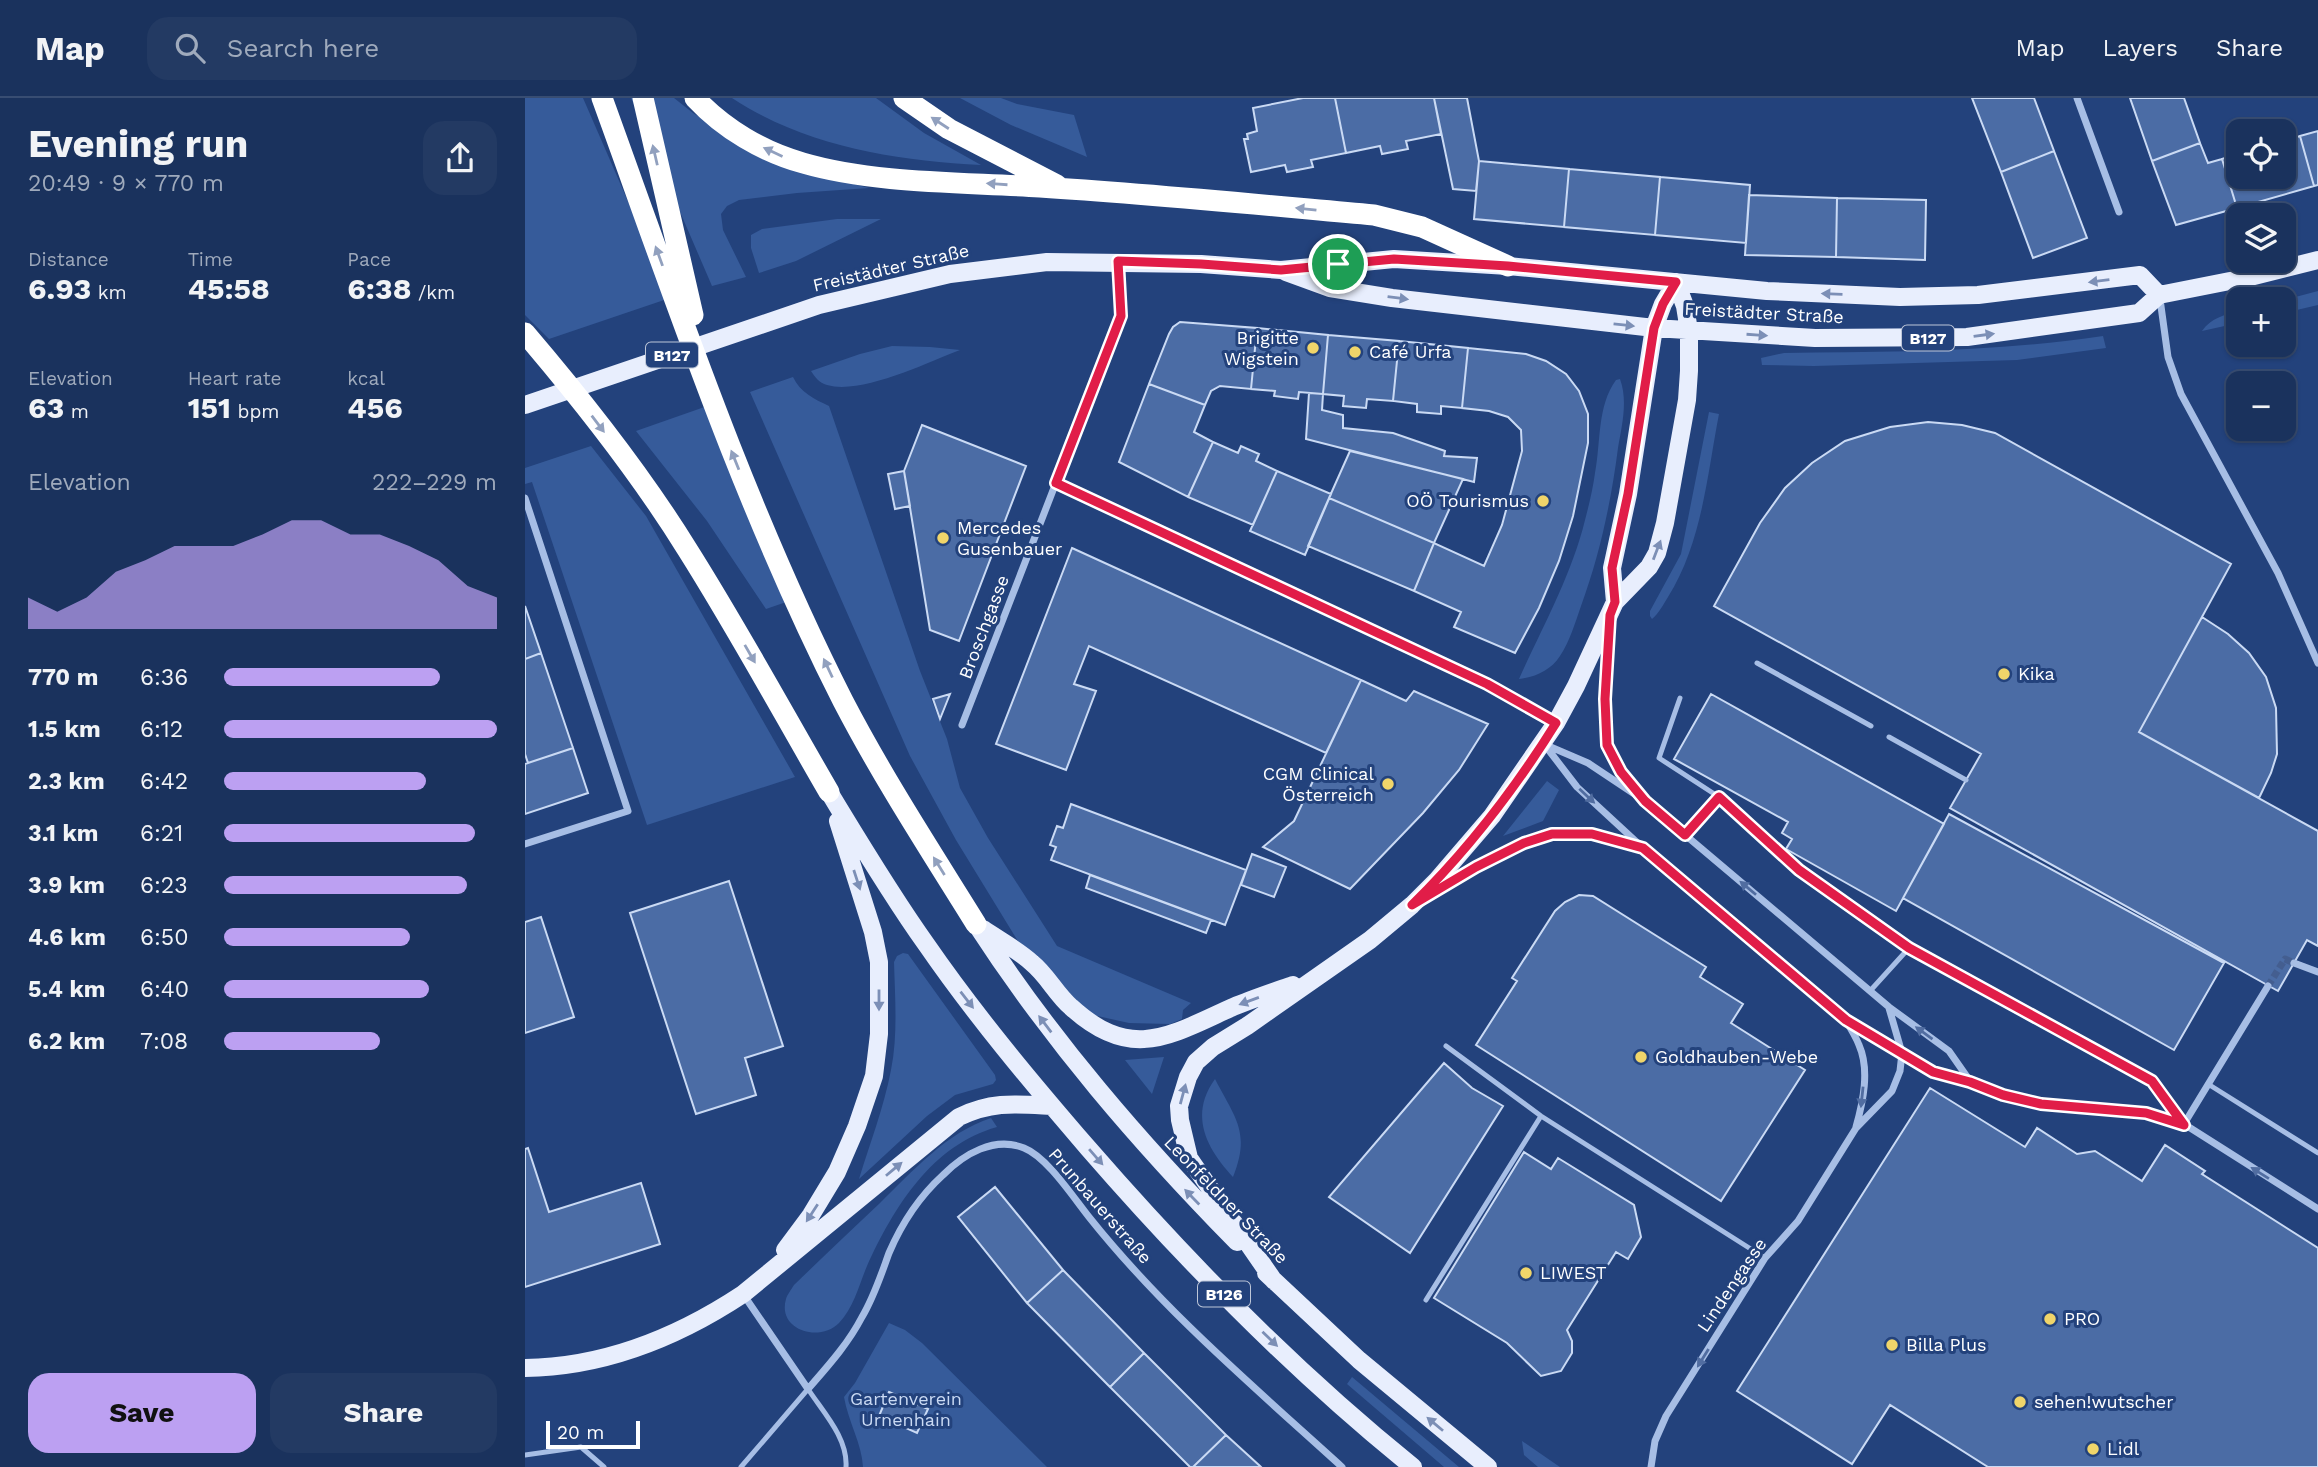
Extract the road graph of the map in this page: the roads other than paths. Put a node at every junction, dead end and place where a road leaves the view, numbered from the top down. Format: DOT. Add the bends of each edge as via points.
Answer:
graph roads {
  1 [pos="602,98"];
  2 [pos="643,98"];
  3 [pos="695,98"];
  4 [pos="904,98"];
  5 [pos="2077,98"];
  6 [pos="1065,189"];
  7 [pos="2119,212"];
  8 [pos="2318,260"];
  9 [pos="1118,261"];
  10 [pos="1508,266"];
  11 [pos="1281,270"];
  12 [pos="1676,282"];
  13 [pos="2159,295"];
  14 [pos="1654,328"];
  15 [pos="1689,331"];
  16 [pos="525,332"];
  17 [pos="525,405"];
  18 [pos="716,412"];
  19 [pos="1056,483"];
  20 [pos="525,498"];
  21 [pos="1613,609"];
  22 [pos="1758,663"];
  23 [pos="2318,663"];
  24 [pos="1681,698"];
  25 [pos="1556,723"];
  26 [pos="963,725"];
  27 [pos="1871,726"];
  28 [pos="1889,737"];
  29 [pos="1543,744"];
  30 [pos="1966,780"];
  31 [pos="829,792"];
  32 [pos="1719,797"];
  33 [pos="1645,801"];
  34 [pos="1685,835"];
  35 [pos="525,844"];
  36 [pos="1643,848"];
  37 [pos="1412,905"];
  38 [pos="976,923"];
  39 [pos="1909,948"];
  40 [pos="2294,963"];
  41 [pos="2318,972"];
  42 [pos="1313,978"];
  43 [pos="2268,986"];
  44 [pos="1870,991"];
  45 [pos="1889,1007"];
  46 [pos="1846,1020"];
  47 [pos="1446,1046"];
  48 [pos="1902,1053"];
  49 [pos="1970,1082"];
  50 [pos="2208,1084"];
  51 [pos="1051,1106"];
  52 [pos="1541,1116"];
  53 [pos="2184,1125"];
  54 [pos="1856,1128"];
  55 [pos="2318,1153"];
  56 [pos="2318,1209"];
  57 [pos="1765,1258"];
  58 [pos="766,1275"];
  59 [pos="1274,1281"];
  60 [pos="743,1294"];
  61 [pos="1426,1300"];
  62 [pos="525,1368"];
  63 [pos="808,1389"];
  64 [pos="525,1455"];
  65 [pos="604,1467"];
  66 [pos="741,1467"];
  67 [pos="846,1467"];
  68 [pos="1342,1467"];
  69 [pos="1413,1467"];
  70 [pos="1488,1467"];
  71 [pos="1651,1467"];
  18 -- 1 [label="highway, one-way"];
  18 -- 2 [label="highway, one-way"];
  6 -- 3 [label="highway, one-way" via="878,177 803,163 778,155 727,126"];
  6 -- 4 [label="highway, one-way" via="949,129"];
  5 -- 7 [label="street"];
  10 -- 6 [label="highway, one-way" via="1422,227 1374,215"];
  8 -- 13 [label="main road, Freistädter Straße / B127"];
  9 -- 11 [label="main road, Freistädter Straße / B127"];
  9 -- 17 [label="main road, Freistädter Straße / B127" via="990,268 903,284 819,305"];
  9 -- 19 [label="street, Broschgasse" via="1121,316"];
  10 -- 11 [label="main road, Freistädter Straße / B127" via="1394,259"];
  10 -- 12 [label="main road, Freistädter Straße / B127"];
  11 -- 14 [label="main road, Freistädter Straße / B127, one-way" via="1330,288"];
  13 -- 12 [label="main road, Freistädter Straße / B127, one-way" via="2140,275 1990,294 1900,297"];
  12 -- 14 [label="main road"];
  12 -- 15 [label="main road"];
  15 -- 13 [label="main road, Freistädter Straße / B127, one-way" via="1815,338 1967,337 2139,313"];
  13 -- 23 [label="street" via="2168,357 2181,394 2278,573"];
  14 -- 15 [label="main road, Freistädter Straße / B127"];
  14 -- 21 [label="main road" via="1612,568"];
  21 -- 15 [label="main road, one-way" via="1657,553 1687,400"];
  16 -- 31 [label="highway, one-way" via="674,528"];
  38 -- 18 [label="highway, one-way" via="844,702 774,554"];
  19 -- 25 [label="street" via="1487,684"];
  19 -- 26 [label="street, Broschgasse"];
  20 -- 35 [label="street" via="628,811"];
  21 -- 25 [label="main road"];
  21 -- 33 [label="street" via="1605,699 1607,745 1621,772"];
  22 -- 27 [label="lane"];
  24 -- 32 [label="lane" via="1659,758"];
  25 -- 29 [label="main road"];
  28 -- 30 [label="lane"];
  29 -- 33 [label="street" via="1588,763"];
  29 -- 36 [label="street, Lindengasse, one-way" via="1577,787"];
  29 -- 37 [label="main road" via="1492,816"];
  31 -- 51 [label="main road, B126, one-way" via="926,945"];
  31 -- 58 [label="main road, one-way" via="879,962 874,1076 837,1172"];
  32 -- 34 [label="lane"];
  32 -- 39 [label="lane" via="1799,870"];
  33 -- 34 [label="street"];
  44 -- 34 [label="street, one-way"];
  36 -- 37 [label="street, Lindengasse" via="1592,834 1552,834 1476,867"];
  36 -- 46 [label="street, Lindengasse"];
  37 -- 42 [label="main road"];
  42 -- 38 [label="main road, one-way" via="1175,1034 1129,1040 1079,1015 1033,964"];
  59 -- 38 [label="main road, Leonfeldner Straße / B126, one-way" via="1095,1088 1029,1003"];
  39 -- 44 [label="lane"];
  39 -- 53 [label="lane" via="2152,1081"];
  40 -- 41 [label="street"];
  59 -- 42 [label="main road, one-way" via="1189,1158 1179,1107 1196,1062"];
  43 -- 50 [label="street"];
  44 -- 45 [label="street"];
  45 -- 48 [label="street, Lindengasse"];
  49 -- 45 [label="street, one-way" via="1949,1051"];
  46 -- 48 [label="street, Lindengasse"];
  46 -- 54 [label="street, Lindengasse, one-way" via="1861,1048 1864,1075"];
  47 -- 52 [label="lane"];
  48 -- 49 [label="street, Lindengasse" via="1933,1072"];
  48 -- 54 [label="street, Lindengasse" via="1892,1091"];
  49 -- 53 [label="street, Lindengasse" via="2041,1104 2146,1113"];
  50 -- 53 [label="street"];
  50 -- 55 [label="lane"];
  58 -- 51 [label="main road, one-way" via="958,1117 1003,1103"];
  51 -- 69 [label="main road, B126, one-way" via="1136,1204 1215,1285 1306,1374"];
  52 -- 57 [label="lane"];
  52 -- 61 [label="lane"];
  56 -- 53 [label="street, Lindengasse, one-way"];
  54 -- 57 [label="street, Lindengasse" via="1798,1221"];
  57 -- 71 [label="street, Lindengasse, one-way" via="1666,1416"];
  58 -- 60 [label="main road"];
  70 -- 59 [label="main road, Leonfeldner Straße / B126, one-way" via="1359,1360"];
  60 -- 62 [label="main road" via="705,1318 650,1343 582,1363"];
  60 -- 63 [label="street"];
  63 -- 66 [label="lane"];
  63 -- 67 [label="lane" via="838,1433"];
  63 -- 68 [label="street, Prunbauerstraße" via="856,1327 890,1251 921,1199 965,1157 1003,1143 1032,1152 1051,1170 1159,1297"];
  64 -- 65 [label="lane" via="581,1447"];
}
